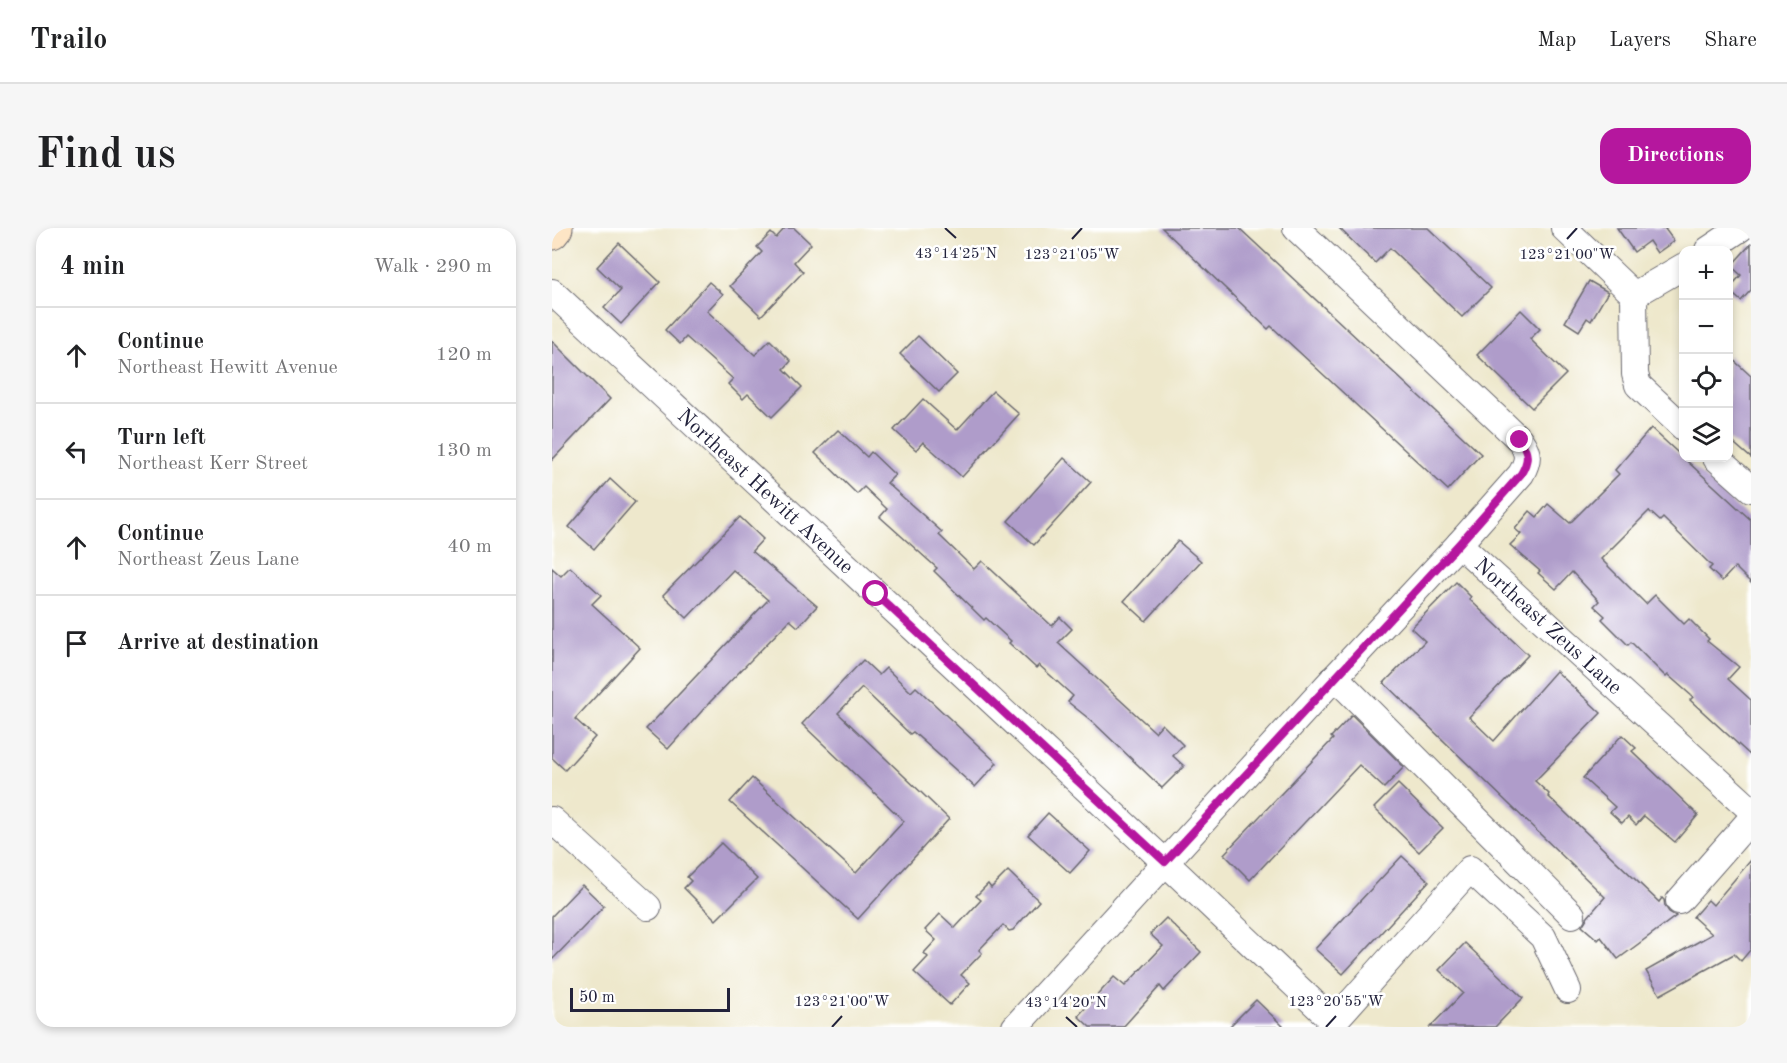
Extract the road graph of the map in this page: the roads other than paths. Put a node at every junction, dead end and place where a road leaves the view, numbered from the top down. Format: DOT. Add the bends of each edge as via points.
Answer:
graph roads {
  1 [pos="556,228"];
  2 [pos="1296,228"];
  3 [pos="1564,228"];
  4 [pos="1741,228"];
  5 [pos="552,233"];
  6 [pos="1714,246"];
  7 [pos="1679,268"];
  8 [pos="552,292"];
  9 [pos="1634,295"];
  10 [pos="1679,424"];
  11 [pos="1721,462"];
  12 [pos="1751,489"];
  13 [pos="1459,544"];
  14 [pos="1335,677"];
  15 [pos="1751,810"];
  16 [pos="1751,819"];
  17 [pos="552,820"];
  18 [pos="1497,839"];
  19 [pos="1165,862"];
  20 [pos="1470,869"];
  21 [pos="1679,901"];
  22 [pos="648,907"];
  23 [pos="1572,915"];
  24 [pos="1568,990"];
  25 [pos="1331,1024"];
  26 [pos="1015,1027"];
  1 -- 5 [label="main road"];
  2 -- 13 [label="street, Northeast Zeus Lane" via="1520,440 1527,451 1528,461 1521,474"];
  3 -- 9 [label="street"];
  4 -- 6 [label="street"];
  7 -- 9 [label="street"];
  8 -- 19 [label="street, Northeast Hewitt Avenue"];
  9 -- 10 [label="street" via="1638,385"];
  11 -- 12 [label="street"];
  13 -- 14 [label="street"];
  13 -- 15 [label="street, Northeast Zeus Lane"];
  14 -- 18 [label="street"];
  14 -- 19 [label="street"];
  16 -- 21 [label="street"];
  17 -- 22 [label="street"];
  18 -- 20 [label="street"];
  18 -- 23 [label="street"];
  19 -- 25 [label="street, Northeast Hewitt Avenue"];
  19 -- 26 [label="street"];
  20 -- 24 [label="street" via="1543,937"];
  20 -- 25 [label="street"];
}
